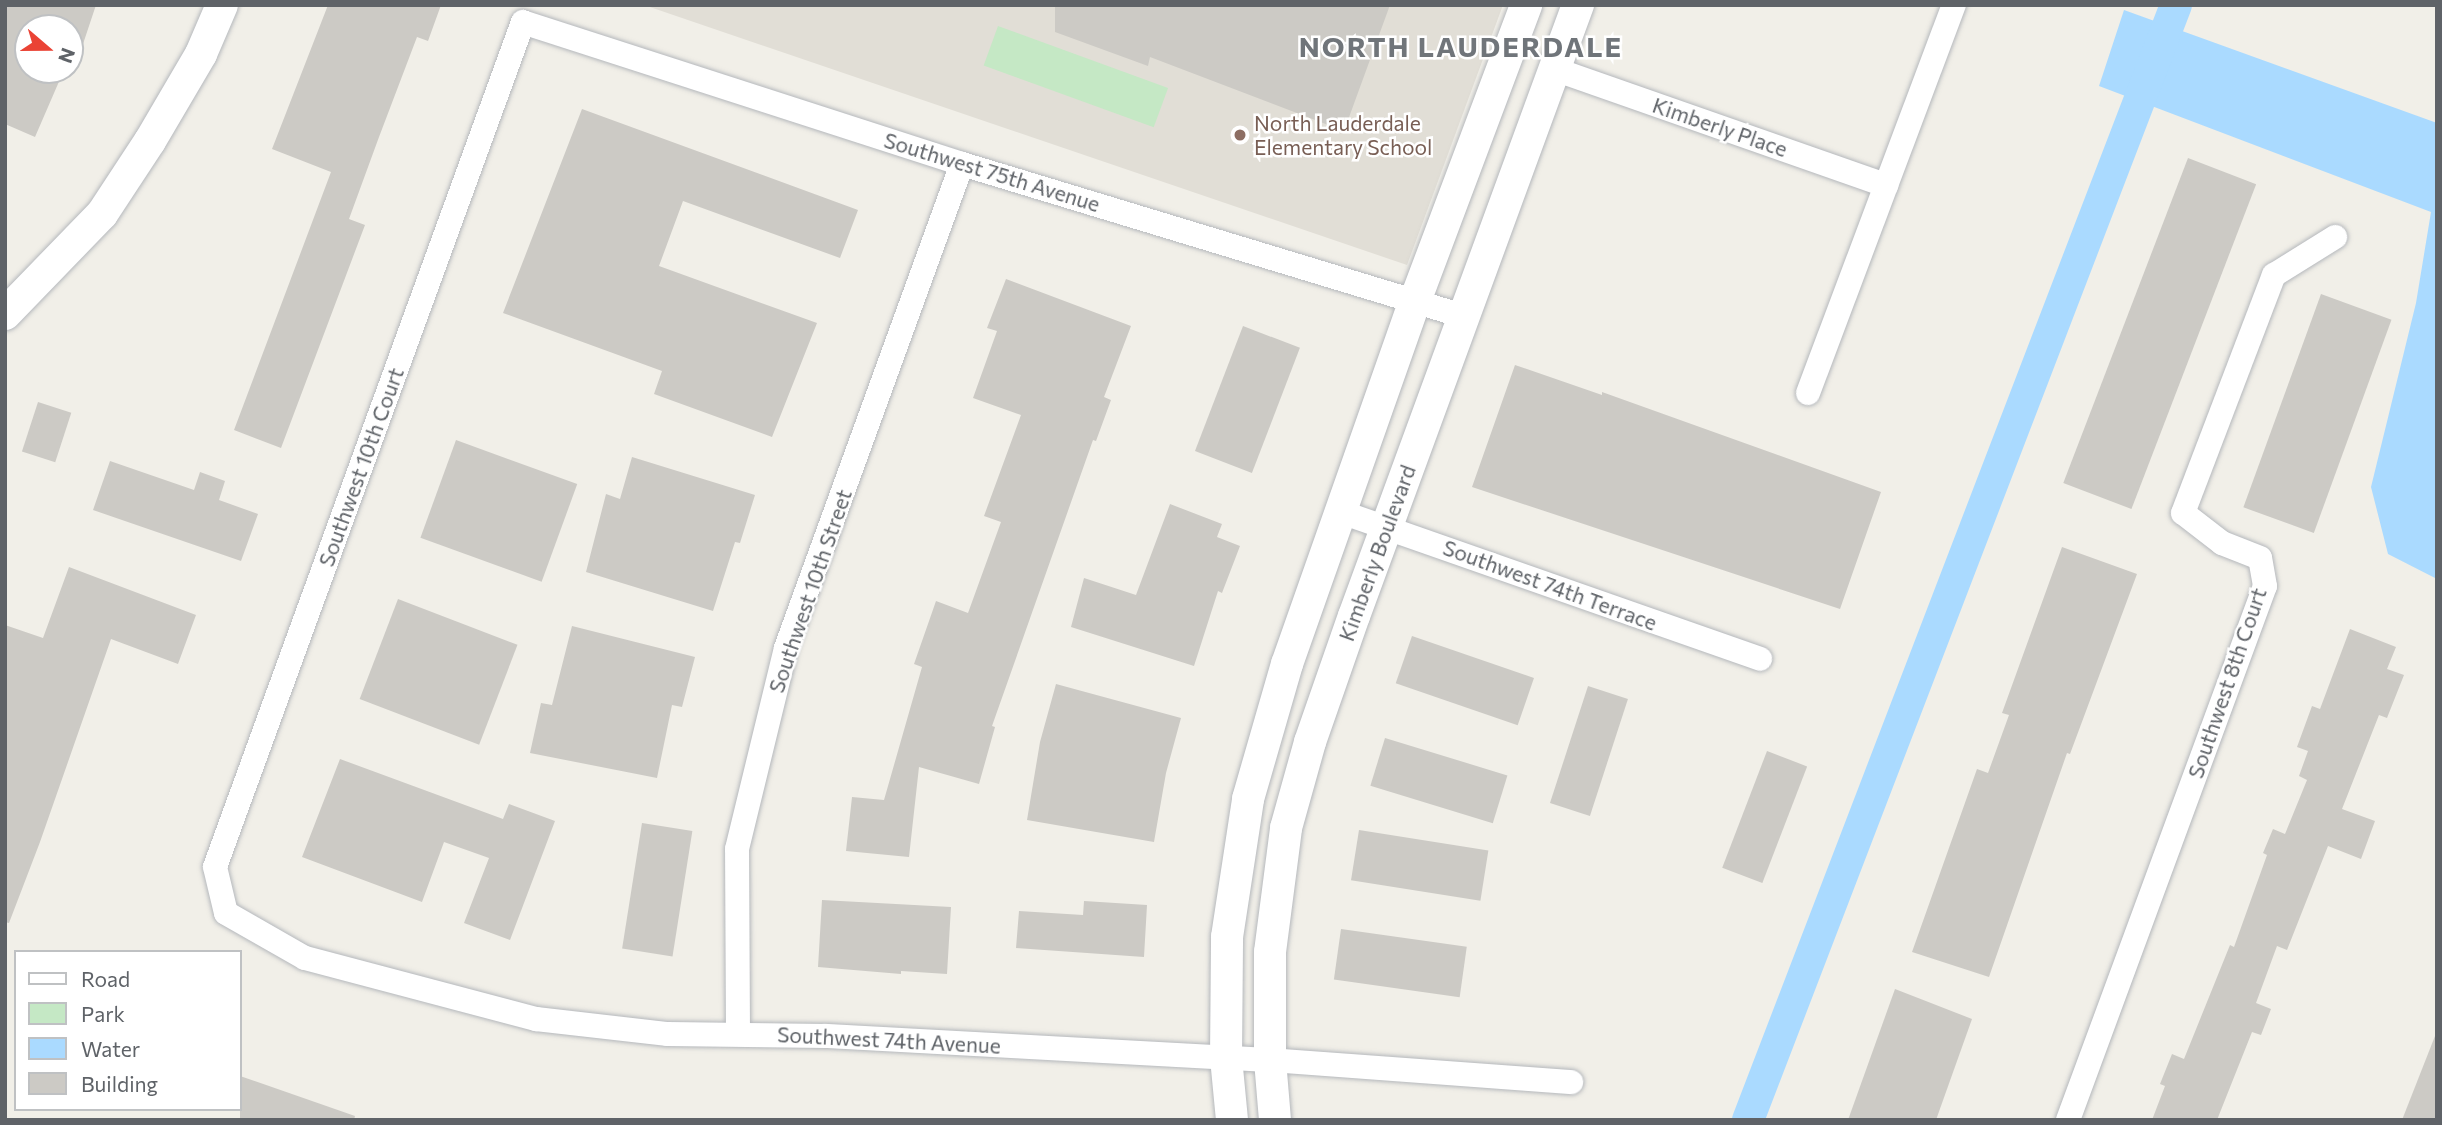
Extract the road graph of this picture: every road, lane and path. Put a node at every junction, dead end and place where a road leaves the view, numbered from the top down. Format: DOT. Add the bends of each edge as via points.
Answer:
graph roads {
  1 [pos="222,5"];
  2 [pos="1526,5"];
  3 [pos="1578,5"];
  4 [pos="1954,5"];
  5 [pos="523,22"];
  6 [pos="1554,69"];
  7 [pos="962,164"];
  8 [pos="1886,185"];
  9 [pos="2335,237"];
  10 [pos="1415,301"];
  11 [pos="5,314"];
  12 [pos="1463,316"];
  13 [pos="1808,393"];
  14 [pos="1341,512"];
  15 [pos="1386,526"];
  16 [pos="1760,659"];
  17 [pos="226,913"];
  18 [pos="738,1034"];
  19 [pos="1226,1058"];
  20 [pos="1270,1060"];
  21 [pos="1571,1082"];
  22 [pos="1232,1120"];
  23 [pos="1275,1120"];
  24 [pos="2068,1120"];
  1 -- 11 [label="street" via="201,54 102,214"];
  2 -- 10 [label="street"];
  3 -- 6 [label="street, Kimberly Boulevard"];
  4 -- 8 [label="street"];
  5 -- 7 [label="street, Southwest 75th Avenue"];
  5 -- 17 [label="street, Southwest 10th Court" via="215,867"];
  6 -- 8 [label="street, Kimberly Place"];
  6 -- 12 [label="street, Kimberly Boulevard"];
  7 -- 10 [label="street, Southwest 75th Avenue"];
  7 -- 18 [label="street, Southwest 10th Street" via="786,648 737,849"];
  8 -- 13 [label="street"];
  9 -- 24 [label="street, Southwest 8th Court" via="2274,275 2183,513 2222,543 2260,558 2265,586"];
  10 -- 12 [label="street, Southwest 75th Avenue"];
  10 -- 14 [label="street"];
  12 -- 15 [label="street, Kimberly Boulevard"];
  14 -- 15 [label="street, Southwest 74th Terrace"];
  14 -- 19 [label="street" via="1287,664 1248,799 1227,937"];
  15 -- 16 [label="street, Southwest 74th Terrace"];
  15 -- 20 [label="street, Kimberly Boulevard" via="1310,742 1286,828 1270,952"];
  17 -- 18 [label="street, Southwest 74th Avenue" via="305,958 503,1011 668,1034"];
  18 -- 19 [label="street, Southwest 74th Avenue"];
  19 -- 20 [label="street, Southwest 74th Avenue"];
  19 -- 22 [label="street"];
  20 -- 21 [label="street, Southwest 74th Avenue"];
  20 -- 23 [label="street, Kimberly Boulevard"];
}
